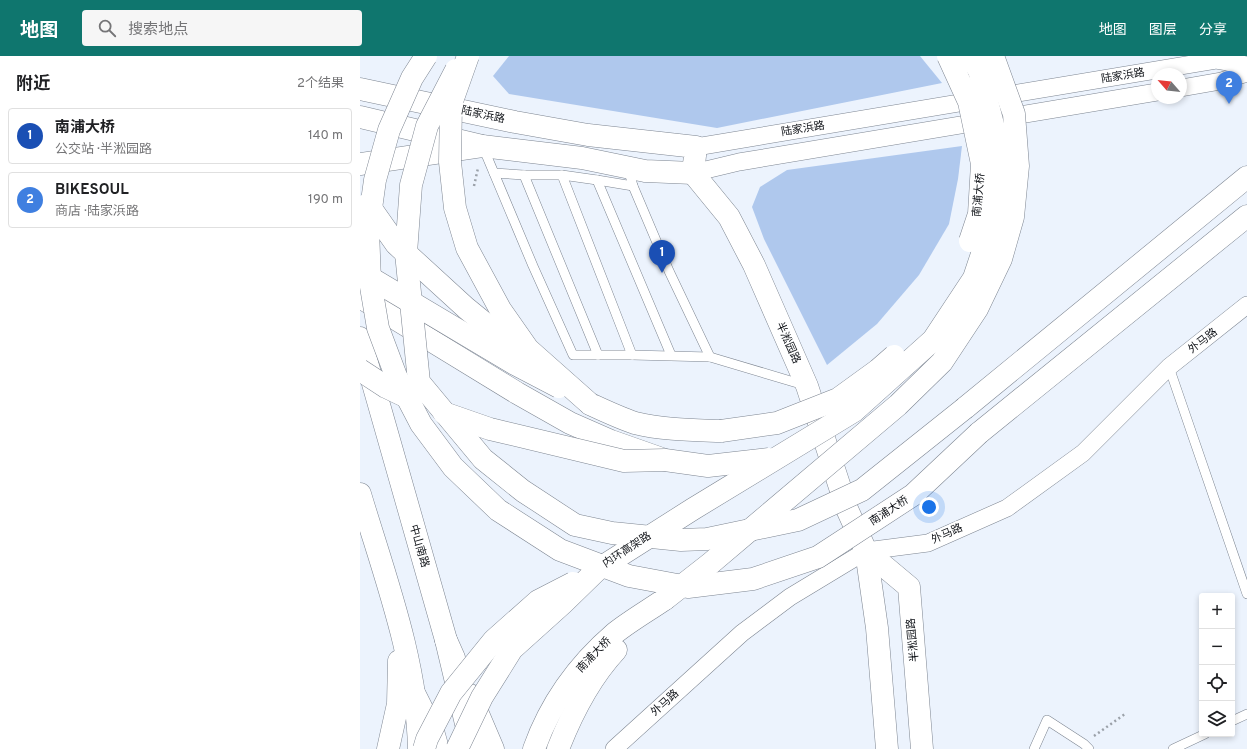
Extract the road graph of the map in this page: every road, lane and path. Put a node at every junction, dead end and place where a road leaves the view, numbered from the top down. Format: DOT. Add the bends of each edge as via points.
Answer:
graph roads {
  1 [pos="426,56"];
  2 [pos="468,56"];
  3 [pos="948,56"];
  4 [pos="969,56"];
  5 [pos="993,56"];
  6 [pos="1247,65"];
  7 [pos="1247,73"];
  8 [pos="1187,87"];
  9 [pos="360,89"];
  10 [pos="1151,93"];
  11 [pos="360,117"];
  12 [pos="482,146"];
  13 [pos="696,147"];
  14 [pos="360,164"];
  15 [pos="693,172"];
  16 [pos="494,173"];
  17 [pos="524,175"];
  18 [pos="562,176"];
  19 [pos="630,177"];
  20 [pos="1247,177"];
  21 [pos="596,180"];
  22 [pos="360,193"];
  23 [pos="1247,216"];
  24 [pos="360,272"];
  25 [pos="360,297"];
  26 [pos="1247,306"];
  27 [pos="360,338"];
  28 [pos="598,354"];
  29 [pos="632,355"];
  30 [pos="671,355"];
  31 [pos="710,357"];
  32 [pos="1169,367"];
  33 [pos="360,370"];
  34 [pos="807,386"];
  35 [pos="590,404"];
  36 [pos="898,406"];
  37 [pos="854,411"];
  38 [pos="665,460"];
  39 [pos="360,494"];
  40 [pos="866,551"];
  41 [pos="597,570"];
  42 [pos="1247,594"];
  43 [pos="665,599"];
  44 [pos="397,620"];
  45 [pos="446,640"];
  46 [pos="415,695"];
  47 [pos="1125,714"];
  48 [pos="1247,714"];
  49 [pos="1235,720"];
  50 [pos="1199,737"];
  51 [pos="1086,746"];
  52 [pos="388,749"];
  53 [pos="419,749"];
  54 [pos="424,749"];
  55 [pos="438,749"];
  56 [pos="457,749"];
  57 [pos="472,749"];
  58 [pos="493,749"];
  59 [pos="534,749"];
  60 [pos="558,749"];
  61 [pos="614,749"];
  62 [pos="887,749"];
  63 [pos="922,749"];
  64 [pos="1034,749"];
  65 [pos="1173,749"];
  1 -- 23 [label="main road, 南浦大桥, bridge" via="412,78 389,130 375,180 368,230 370,281 378,328 396,376 421,424 453,467 498,510 560,550 629,576 688,587 753,579 818,557 913,495 979,433"];
  2 -- 20 [label="main road, 南浦大桥, bridge" via="456,70 427,126 411,185 406,253 419,382 483,459 524,491 575,525 612,533 681,540 707,539 798,520 862,490"];
  2 -- 35 [label="main road, 南浦大桥, bridge" via="451,104 450,162 455,208 467,248 500,309 528,349"];
  3 -- 35 [label="main road, 南浦大桥, bridge" via="969,102 979,149 982,164 980,214 959,274 924,330 878,370 838,399 777,423 721,431 670,429 636,423"];
  4 -- 37 [label="main road, 南浦大桥, bridge" via="978,70 998,148 998,206 974,278 933,340"];
  5 -- 36 [label="main road, 南浦大桥, bridge" via="1014,114 1018,166 1013,217 1001,259 977,309 942,362"];
  6 -- 13 [label="street, 陆家浜路" via="1216,60"];
  7 -- 8 [label="street"];
  9 -- 13 [label="main road, 陆家浜路" via="522,124 588,135"];
  10 -- 15 [label="street, 陆家浜路"];
  11 -- 12 [label="main road, 陆家浜路"];
  12 -- 14 [label="main road"];
  12 -- 16 [label="lane"];
  12 -- 19 [label="main road, 陆家浜路" via="582,158"];
  13 -- 15 [label="main road"];
  15 -- 19 [label="main road, 陆家浜路" via="646,171"];
  15 -- 34 [label="main road, 半淞园路" via="729,217 754,265"];
  16 -- 17 [label="lane"];
  16 -- 28 [label="lane" via="573,355"];
  17 -- 18 [label="lane"];
  17 -- 28 [label="lane"];
  18 -- 21 [label="lane"];
  18 -- 29 [label="lane"];
  19 -- 21 [label="lane"];
  19 -- 31 [label="lane" via="669,271"];
  21 -- 30 [label="lane"];
  22 -- 35 [label="main road, bridge" via="396,244 515,350"];
  24 -- 35 [label="main road, bridge" via="515,364"];
  25 -- 38 [label="main road, bridge" via="517,393 570,422"];
  26 -- 32 [label="street, 外马路"];
  27 -- 45 [label="main road, 中山南路"];
  28 -- 29 [label="lane"];
  29 -- 30 [label="lane"];
  30 -- 31 [label="lane"];
  31 -- 34 [label="lane"];
  32 -- 40 [label="street, 外马路" via="1083,453 1007,508 928,543"];
  32 -- 42 [label="lane"];
  33 -- 38 [label="main road, bridge" via="386,387 429,408 490,429 624,461"];
  34 -- 40 [label="main road, 半淞园路" via="847,508"];
  36 -- 38 [label="main road, bridge" via="849,432 769,459 708,466"];
  36 -- 43 [label="main road, 南浦大桥, bridge"];
  37 -- 41 [label="main road, 内环高架路, bridge"];
  39 -- 44 [label="main road"];
  40 -- 61 [label="street, 外马路" via="790,596 742,633"];
  40 -- 62 [label="main road, 半淞园路" via="877,628"];
  40 -- 63 [label="main road, 半淞园路" via="909,587"];
  41 -- 54 [label="main road, bridge" via="538,601 494,640 451,693"];
  41 -- 56 [label="main road, 内环高架路, bridge" via="512,649 482,697"];
  43 -- 59 [label="main road, 南浦大桥" via="616,633 578,670 548,715"];
  43 -- 60 [label="main road" via="605,661 587,688"];
  44 -- 46 [label="main road"];
  44 -- 52 [label="main road" via="398,704"];
  45 -- 57 [label="main road"];
  45 -- 58 [label="main road, 中山南路"];
  46 -- 53 [label="main road"];
  46 -- 55 [label="main road" via="433,731"];
  47 -- 51 [label="path"];
  48 -- 49 [label="lane"];
  50 -- 65 [label="lane"];
  51 -- 64 [label="lane" via="1047,720"];
}
